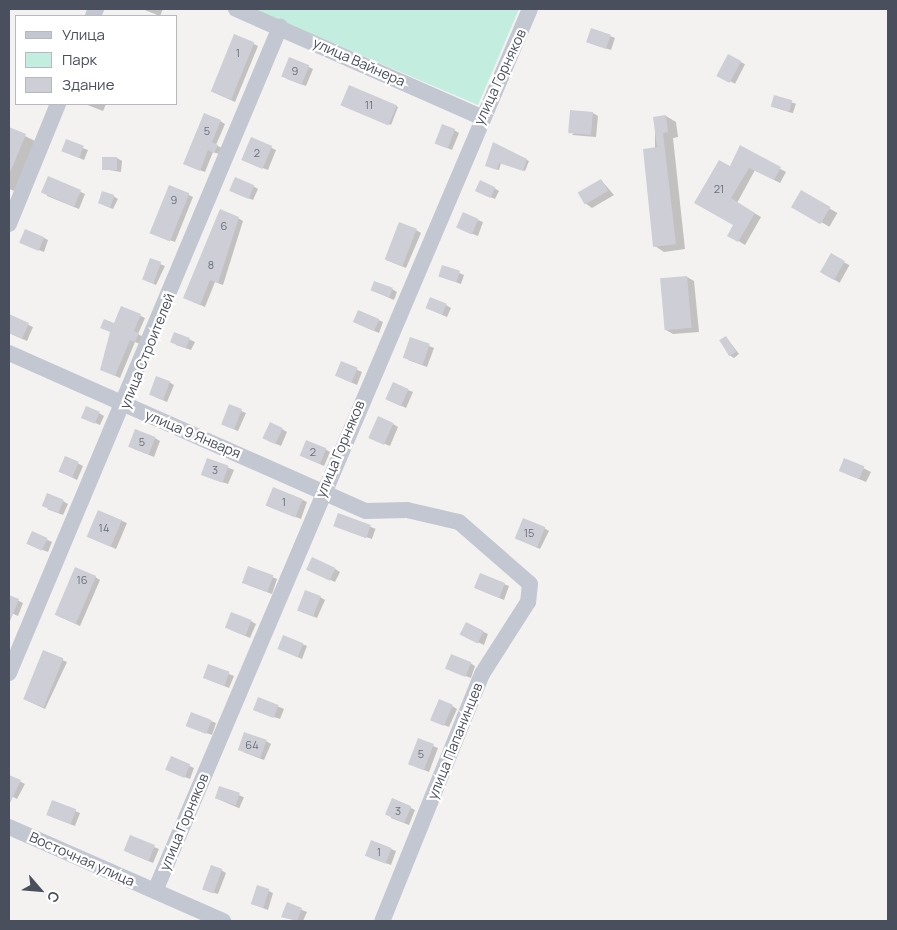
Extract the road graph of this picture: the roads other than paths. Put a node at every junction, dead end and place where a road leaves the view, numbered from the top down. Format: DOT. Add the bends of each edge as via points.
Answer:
graph roads {
  1 [pos="236,9"];
  2 [pos="530,9"];
  3 [pos="280,27"];
  4 [pos="58,105"];
  5 [pos="481,117"];
  6 [pos="9,224"];
  7 [pos="9,354"];
  8 [pos="124,405"];
  9 [pos="323,489"];
  10 [pos="516,571"];
  11 [pos="9,673"];
  12 [pos="9,827"];
  13 [pos="155,891"];
  14 [pos="223,921"];
  15 [pos="382,921"];
  1 -- 3 [label="street, улица Вайнера"];
  2 -- 5 [label="street, улица Горняков"];
  3 -- 5 [label="street, улица Вайнера"];
  3 -- 8 [label="street, улица Строителей"];
  4 -- 6 [label="street"];
  5 -- 9 [label="street, улица Горняков"];
  7 -- 8 [label="street, улица 9 Января"];
  8 -- 9 [label="street, улица 9 Января"];
  8 -- 11 [label="street, улица Строителей"];
  9 -- 10 [label="street, улица 9 Января" via="366,511 407,510 459,522"];
  9 -- 13 [label="street, улица Горняков"];
  10 -- 15 [label="street, улица Папанинцев" via="530,584 528,602 482,674"];
  12 -- 13 [label="street, Восточная улица"];
  13 -- 14 [label="street, Восточная улица"];
}
